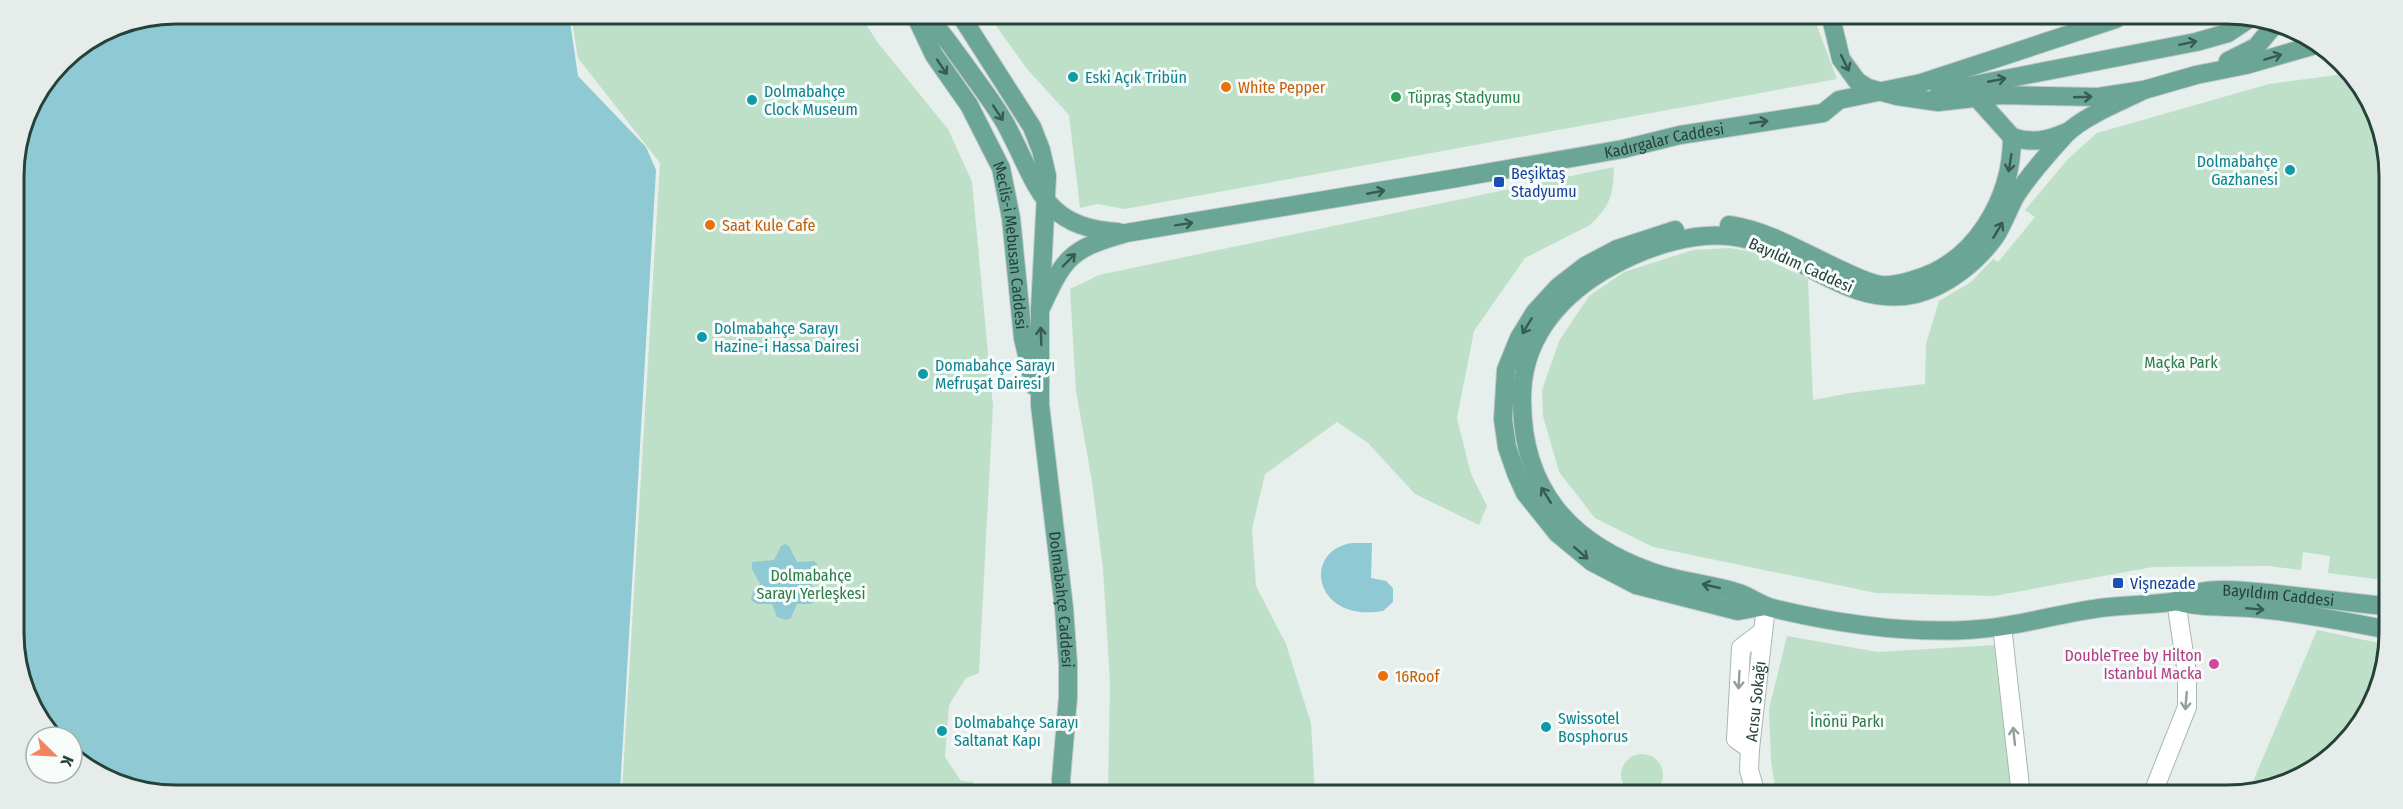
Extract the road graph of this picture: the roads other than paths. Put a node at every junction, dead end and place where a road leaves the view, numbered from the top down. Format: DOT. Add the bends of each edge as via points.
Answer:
graph roads {
  1 [pos="919,24"];
  2 [pos="934,24"];
  3 [pos="966,24"];
  4 [pos="1832,24"];
  5 [pos="2101,24"];
  6 [pos="2240,25"];
  7 [pos="2270,30"];
  8 [pos="2308,47"];
  9 [pos="2196,75"];
  10 [pos="2144,90"];
  11 [pos="1880,91"];
  12 [pos="1977,98"];
  13 [pos="1920,100"];
  14 [pos="2067,132"];
  15 [pos="2012,137"];
  16 [pos="1047,203"];
  17 [pos="1126,233"];
  18 [pos="1040,310"];
  19 [pos="1040,405"];
  20 [pos="2176,601"];
  21 [pos="2379,605"];
  22 [pos="1766,606"];
  23 [pos="2002,626"];
  24 [pos="2379,628"];
  25 [pos="1061,785"];
  26 [pos="1753,785"];
  27 [pos="2019,785"];
  28 [pos="2156,785"];
  1 -- 19 [label="main road, Meclis-i Mebusan Caddesi, one-way" via="934,55 969,105 1001,168 1011,218 1023,338"];
  2 -- 16 [label="main road, Kadırgalar Caddesi, one-way" via="1004,122"];
  3 -- 16 [label="main road, Meclis-i Mebusan Caddesi" via="1032,127 1047,176"];
  4 -- 11 [label="main road, one-way" via="1841,59 1849,72 1868,88"];
  5 -- 11 [label="main road" via="1921,83"];
  13 -- 6 [label="main road, one-way" via="1953,88 2196,42 2228,33"];
  7 -- 9 [label="main road" via="2256,48"];
  9 -- 8 [label="main road, one-way"];
  9 -- 10 [label="main road, Kadırgalar Caddesi"];
  12 -- 10 [label="main road, Kadırgalar Caddesi, one-way" via="2098,97"];
  10 -- 14 [label="main road, Bayıldım Caddesi"];
  11 -- 13 [label="main road, Kadırgalar Caddesi"];
  17 -- 11 [label="main road, Kadırgalar Caddesi, one-way" via="1823,113 1839,100"];
  12 -- 13 [label="main road, Kadırgalar Caddesi"];
  12 -- 15 [label="main road"];
  14 -- 15 [label="main road" via="2032,142"];
  22 -- 14 [label="main road, Bayıldım Caddesi, one-way" via="1743,594 1655,573 1610,554 1582,535 1550,502 1535,477 1522,423 1522,378 1532,344 1549,316 1571,293 1605,270 1668,243 1698,237 1749,240 1864,292 1893,297 1936,287 1984,251 2016,195"];
  15 -- 22 [label="main road, Bayıldım Caddesi, one-way" via="2007,180 1980,233 1959,257 1922,278 1881,285 1754,229 1702,224 1648,237 1585,266 1535,312 1519,339 1506,370 1503,419 1508,447 1525,493 1557,533 1592,562 1636,585 1738,611"];
  16 -- 17 [label="main road, Kadırgalar Caddesi" via="1062,217 1084,228"];
  16 -- 18 [label="main road, Meclis-i Mebusan Caddesi"];
  18 -- 17 [label="main road, Kadırgalar Caddesi, one-way" via="1072,254"];
  19 -- 18 [label="main road, Meclis-i Mebusan Caddesi, one-way"];
  19 -- 25 [label="main road, Dolmabahçe Caddesi" via="1068,664"];
  20 -- 21 [label="main road, Bayıldım Caddesi" via="2202,591 2250,592"];
  20 -- 23 [label="main road, Bayıldım Caddesi" via="2100,608"];
  20 -- 24 [label="main road, Bayıldım Caddesi, one-way" via="2306,614"];
  20 -- 28 [label="street, one-way" via="2187,673 2187,707"];
  22 -- 23 [label="main road, Bayıldım Caddesi" via="1896,628 1940,631"];
  22 -- 26 [label="street, Acısu Sokağı" via="1750,749"];
  27 -- 23 [label="street, one-way"];
}
